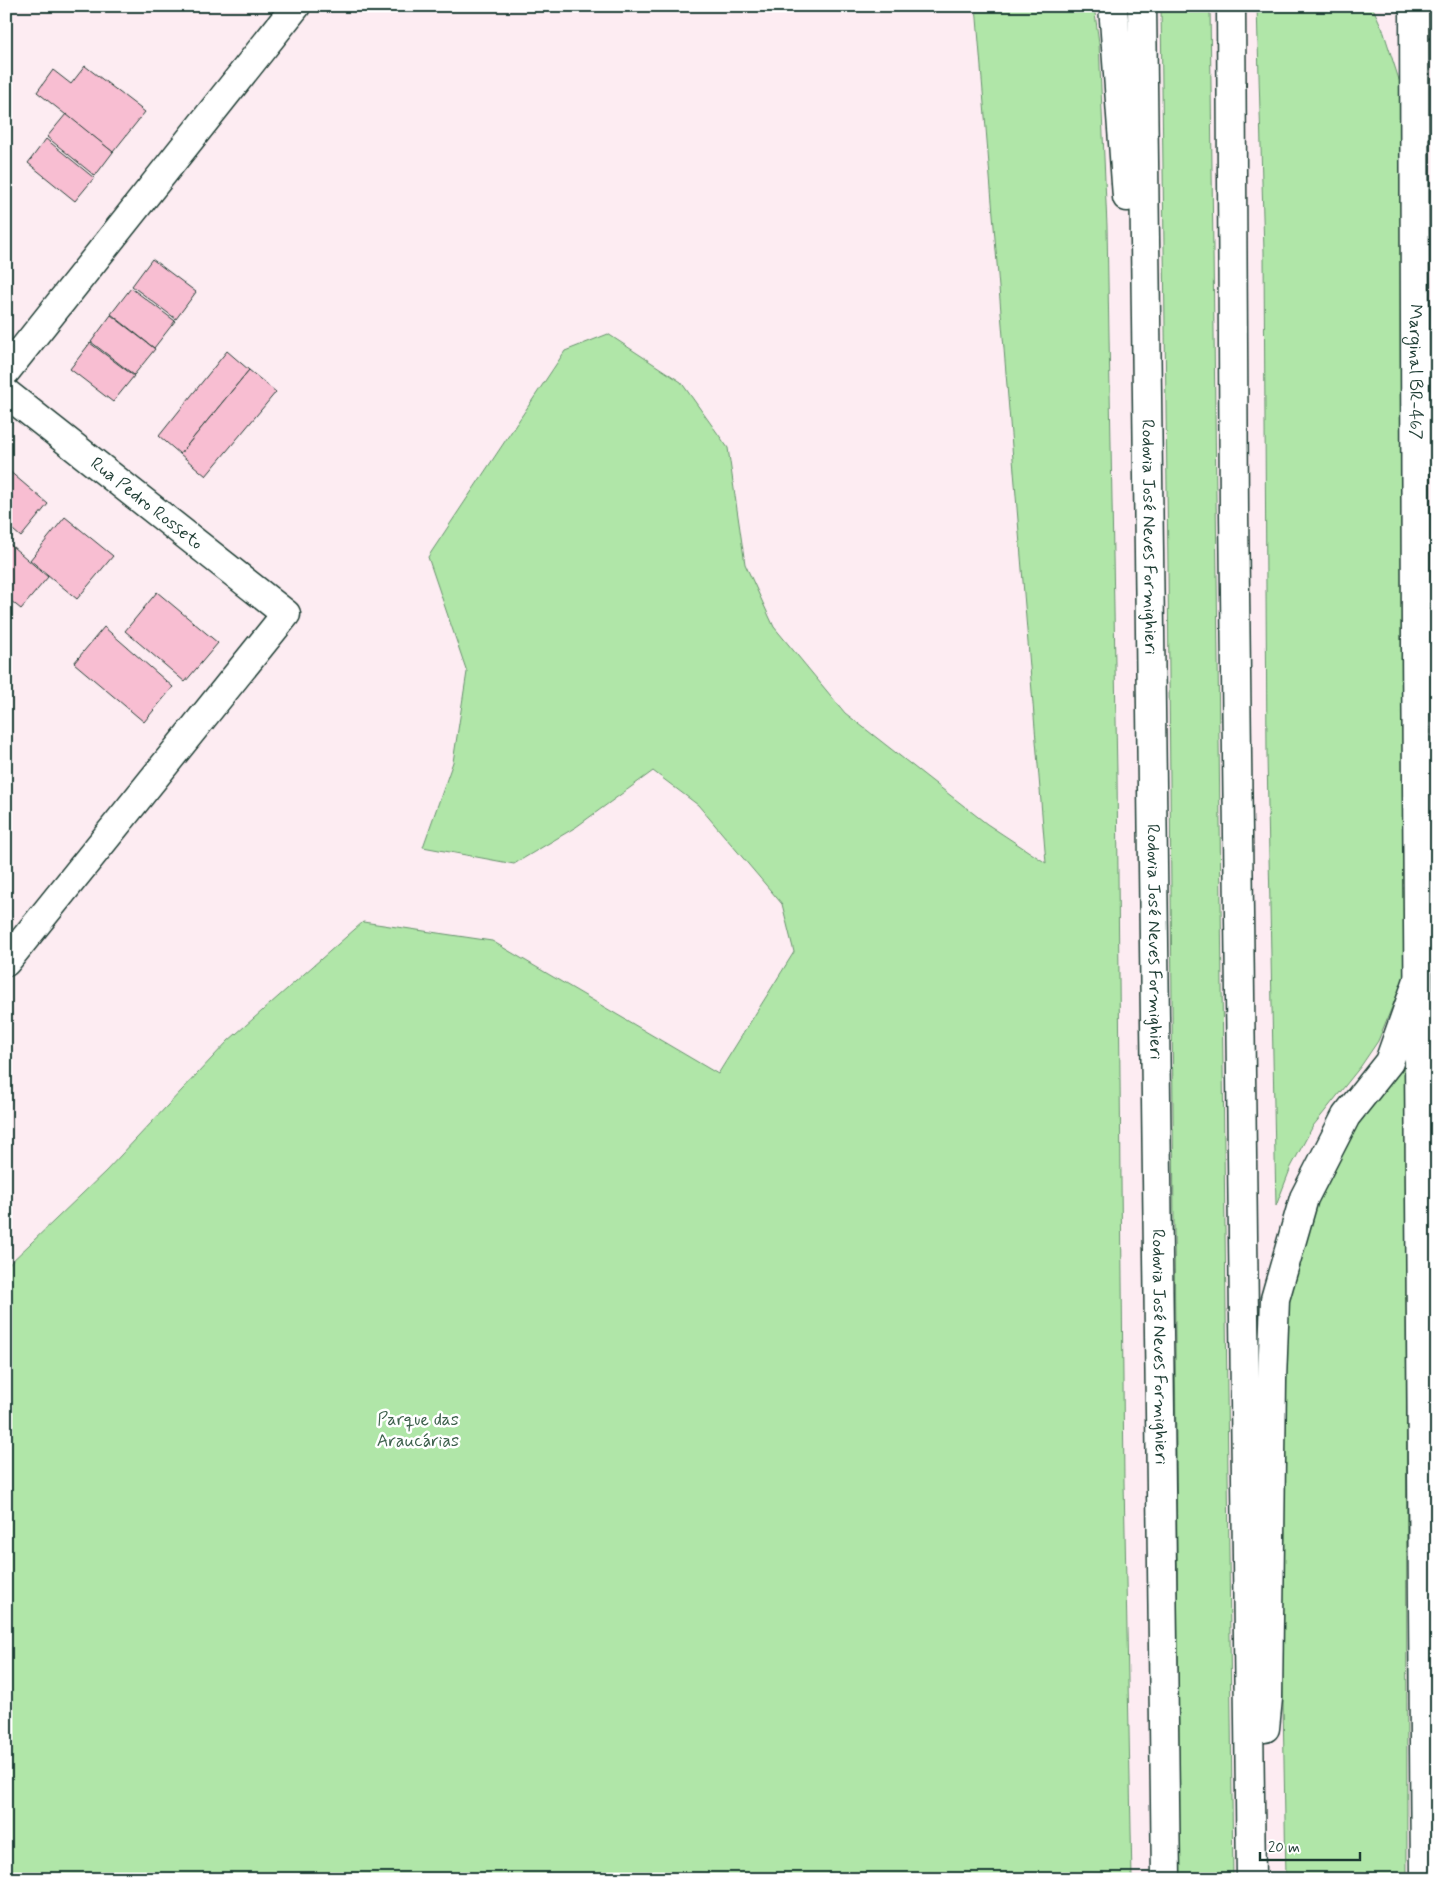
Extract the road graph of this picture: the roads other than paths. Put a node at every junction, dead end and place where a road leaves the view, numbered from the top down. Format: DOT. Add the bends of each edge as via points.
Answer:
graph roads {
  1 [pos="296,6"];
  2 [pos="1113,6"];
  3 [pos="1142,6"];
  4 [pos="1231,6"];
  5 [pos="1414,6"];
  6 [pos="6,371"];
  7 [pos="6,393"];
  8 [pos="1148,479"];
  9 [pos="6,962"];
  10 [pos="1418,980"];
  11 [pos="1166,1879"];
  12 [pos="1252,1879"];
  13 [pos="1425,1879"];
  1 -- 6 [label="main road"];
  2 -- 8 [label="main road"];
  3 -- 8 [label="main road, Rodovia José Neves Formighieri"];
  4 -- 12 [label="main road" via="1234,522"];
  5 -- 10 [label="main road, Marginal BR-467"];
  7 -- 9 [label="main road, Rua Pedro Rosseto" via="286,614"];
  8 -- 11 [label="main road, Rodovia José Neves Formighieri"];
  10 -- 12 [label="main road" via="1388,1062 1346,1116 1304,1198 1275,1299 1268,1698"];
  10 -- 13 [label="main road, Marginal BR-467"];
}
